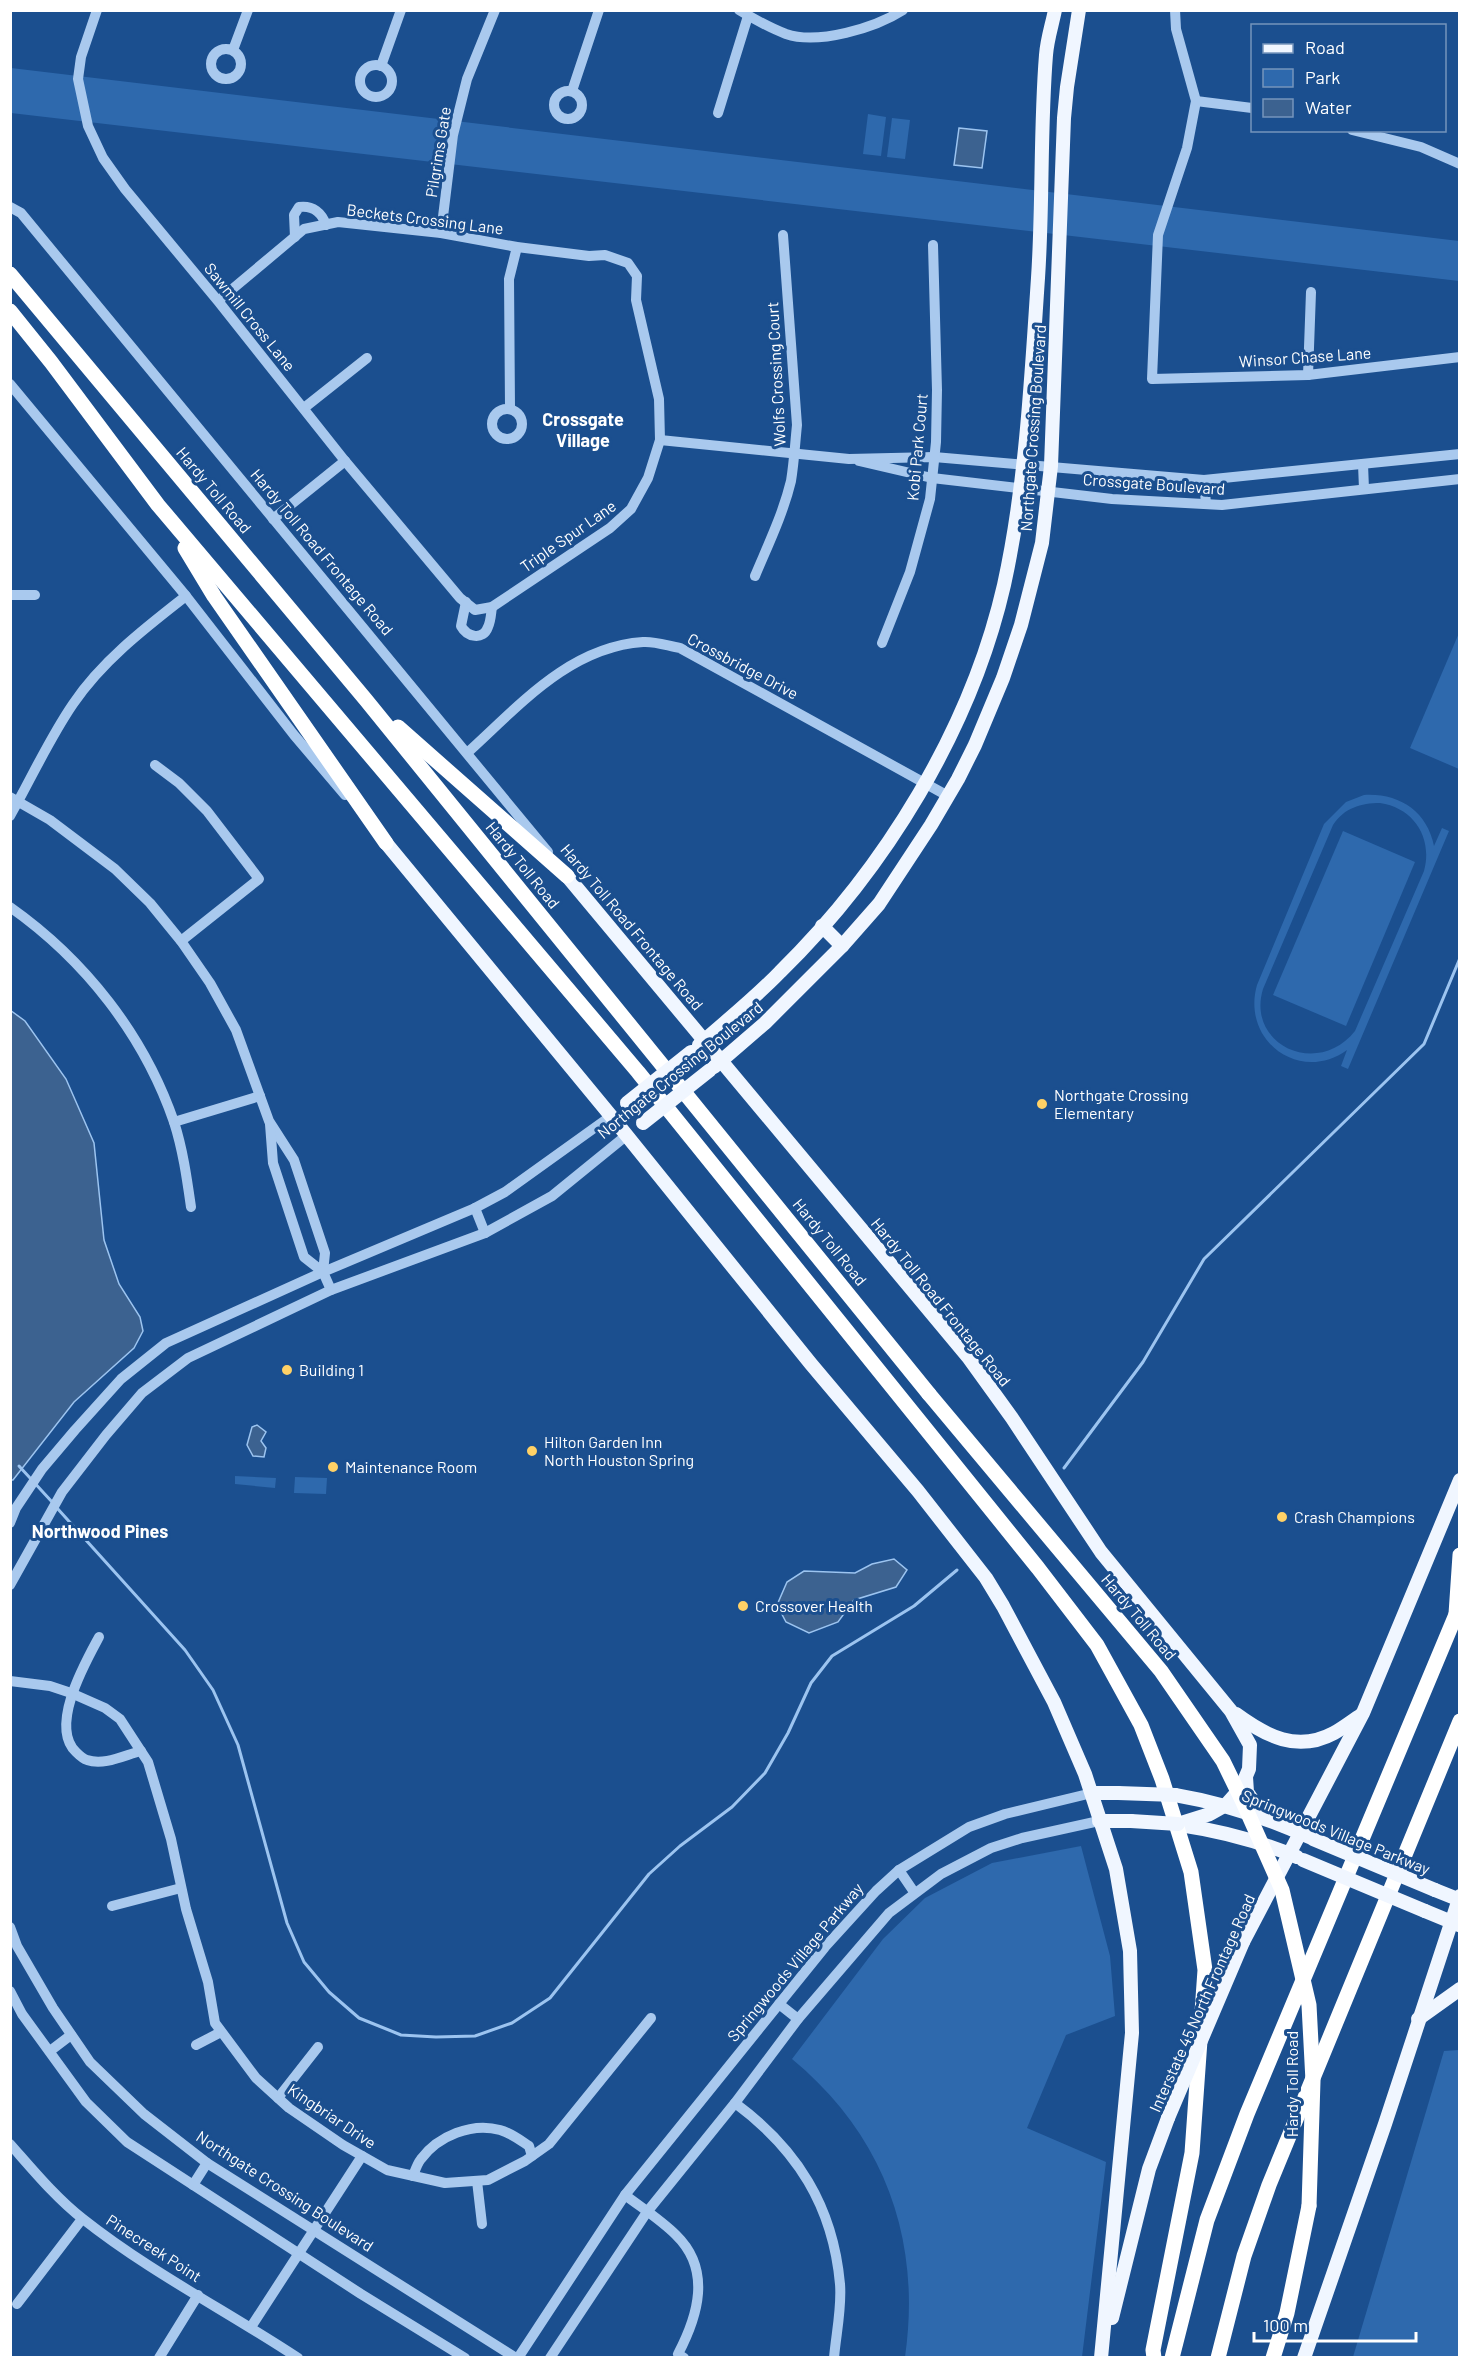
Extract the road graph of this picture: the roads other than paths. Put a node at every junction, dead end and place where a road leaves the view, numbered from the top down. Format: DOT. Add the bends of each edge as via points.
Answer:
graph roads {
  1 [pos="97,10"];
  2 [pos="248,10"];
  3 [pos="401,10"];
  4 [pos="495,10"];
  5 [pos="599,10"];
  6 [pos="1055,10"];
  7 [pos="1079,10"];
  8 [pos="1175,10"];
  9 [pos="744,13"];
  10 [pos="898,13"];
  11 [pos="232,50"];
  12 [pos="1072,52"];
  13 [pos="1046,53"];
  14 [pos="381,66"];
  15 [pos="572,92"];
  16 [pos="1197,101"];
  17 [pos="1251,108"];
  18 [pos="718,113"];
  19 [pos="1360,132"];
  20 [pos="1460,164"];
  21 [pos="10,207"];
  22 [pos="326,225"];
  23 [pos="441,233"];
  24 [pos="783,235"];
  25 [pos="295,237"];
  26 [pos="933,245"];
  27 [pos="517,247"];
  28 [pos="617,260"];
  29 [pos="10,274"];
  30 [pos="1038,276"];
  31 [pos="1060,276"];
  32 [pos="1311,292"];
  33 [pos="218,301"];
  34 [pos="10,311"];
  35 [pos="1460,357"];
  36 [pos="367,358"];
  37 [pos="1308,375"];
  38 [pos="10,384"];
  39 [pos="304,408"];
  40 [pos="510,408"];
  41 [pos="660,440"];
  42 [pos="795,453"];
  43 [pos="1460,454"];
  44 [pos="934,457"];
  45 [pos="849,459"];
  46 [pos="345,461"];
  47 [pos="1024,463"];
  48 [pos="1363,464"];
  49 [pos="1051,466"];
  50 [pos="932,478"];
  51 [pos="1460,479"];
  52 [pos="1204,480"];
  53 [pos="1021,487"];
  54 [pos="1364,489"];
  55 [pos="1048,490"];
  56 [pos="1206,504"];
  57 [pos="158,505"];
  58 [pos="273,519"];
  59 [pos="755,576"];
  60 [pos="10,594"];
  61 [pos="35,595"];
  62 [pos="186,596"];
  63 [pos="466,602"];
  64 [pos="492,607"];
  65 [pos="475,610"];
  66 [pos="994,618"];
  67 [pos="1020,625"];
  68 [pos="882,643"];
  69 [pos="366,700"];
  70 [pos="467,753"];
  71 [pos="155,765"];
  72 [pos="926,783"];
  73 [pos="948,796"];
  74 [pos="15,799"];
  75 [pos="10,816"];
  76 [pos="386,843"];
  77 [pos="567,876"];
  78 [pos="10,907"];
  79 [pos="822,926"];
  80 [pos="181,941"];
  81 [pos="842,946"];
  82 [pos="704,1040"];
  83 [pos="722,1061"];
  84 [pos="260,1096"];
  85 [pos="611,1116"];
  86 [pos="269,1121"];
  87 [pos="174,1122"];
  88 [pos="627,1135"];
  89 [pos="191,1207"];
  90 [pos="475,1208"];
  91 [pos="485,1233"];
  92 [pos="323,1272"];
  93 [pos="331,1290"];
  94 [pos="1460,1480"];
  95 [pos="10,1523"];
  96 [pos="1460,1555"];
  97 [pos="10,1585"];
  98 [pos="1458,1610"];
  99 [pos="99,1636"];
  100 [pos="10,1681"];
  101 [pos="71,1693"];
  102 [pos="1232,1711"];
  103 [pos="1363,1713"];
  104 [pos="1460,1722"];
  105 [pos="141,1751"];
  106 [pos="1246,1777"];
  107 [pos="1092,1793"];
  108 [pos="1217,1807"];
  109 [pos="1264,1817"];
  110 [pos="1099,1821"];
  111 [pos="1178,1824"];
  112 [pos="1307,1836"];
  113 [pos="1289,1854"];
  114 [pos="899,1870"];
  115 [pos="181,1888"];
  116 [pos="914,1892"];
  117 [pos="1459,1899"];
  118 [pos="112,1906"];
  119 [pos="1455,1923"];
  120 [pos="10,1927"];
  121 [pos="1460,1989"];
  122 [pos="10,1991"];
  123 [pos="779,2004"];
  124 [pos="651,2018"];
  125 [pos="798,2019"];
  126 [pos="1418,2019"];
  127 [pos="221,2032"];
  128 [pos="71,2035"];
  129 [pos="195,2045"];
  130 [pos="318,2047"];
  131 [pos="50,2050"];
  132 [pos="278,2098"];
  133 [pos="735,2103"];
  134 [pos="10,2144"];
  135 [pos="362,2156"];
  136 [pos="532,2156"];
  137 [pos="207,2163"];
  138 [pos="412,2176"];
  139 [pos="477,2181"];
  140 [pos="193,2185"];
  141 [pos="625,2195"];
  142 [pos="647,2212"];
  143 [pos="82,2218"];
  144 [pos="482,2224"];
  145 [pos="315,2229"];
  146 [pos="299,2252"];
  147 [pos="198,2295"];
  148 [pos="17,2304"];
  149 [pos="251,2327"];
  150 [pos="681,2356"];
  151 [pos="159,2358"];
  152 [pos="298,2358"];
  153 [pos="465,2358"];
  154 [pos="517,2358"];
  155 [pos="550,2358"];
  156 [pos="834,2358"];
  157 [pos="1102,2358"];
  158 [pos="1154,2358"];
  159 [pos="1172,2358"];
  160 [pos="1218,2358"];
  161 [pos="1273,2358"];
  162 [pos="1304,2358"];
  1 -- 33 [label="street, Sawmill Cross Lane" via="78,79 92,137 125,189"];
  2 -- 11 [label="street"];
  3 -- 14 [label="street"];
  4 -- 23 [label="street, Pilgrims Gate" via="467,79 453,135"];
  5 -- 15 [label="street"];
  6 -- 13 [label="main road, Northgate Crossing Boulevard"];
  7 -- 12 [label="main road, Northgate Crossing Boulevard"];
  8 -- 16 [label="street" via="1176,29"];
  9 -- 10 [label="street" via="787,34 820,37 863,28"];
  9 -- 18 [label="street"];
  12 -- 13 [label="main road"];
  12 -- 31 [label="main road, Northgate Crossing Boulevard" via="1064,118"];
  13 -- 30 [label="main road, Northgate Crossing Boulevard"];
  16 -- 17 [label="street"];
  16 -- 37 [label="street, Winsor Chase Lane" via="1187,148 1158,235 1152,379"];
  19 -- 20 [label="street" via="1421,147"];
  21 -- 58 [label="street, Hardy Toll Road Frontage Road" via="21,213"];
  22 -- 23 [label="street, Beckets Crossing Lane" via="338,222"];
  22 -- 25 [label="street, Beckets Crossing Lane" via="304,229"];
  22 -- 25 [label="street" via="315,210 299,207 294,215"];
  23 -- 27 [label="street, Beckets Crossing Lane"];
  24 -- 42 [label="street, Wolfs Crossing Court" via="797,425"];
  25 -- 33 [label="street, Beckets Crossing Lane"];
  26 -- 44 [label="street, Kobi Park Court" via="937,390"];
  27 -- 28 [label="street, Beckets Crossing Lane" via="605,255"];
  27 -- 40 [label="street" via="509,279"];
  28 -- 41 [label="street, Triple Spur Lane" via="628,263 637,276 636,300 659,399"];
  29 -- 69 [label="highway, Hardy Toll Road"];
  30 -- 31 [label="main road"];
  30 -- 47 [label="main road, Northgate Crossing Boulevard"];
  31 -- 49 [label="main road, Northgate Crossing Boulevard"];
  32 -- 37 [label="street"];
  33 -- 39 [label="street, Sawmill Cross Lane"];
  34 -- 57 [label="highway"];
  35 -- 37 [label="street, Winsor Chase Lane"];
  36 -- 39 [label="street"];
  38 -- 62 [label="street"];
  39 -- 46 [label="street, Sawmill Cross Lane"];
  41 -- 42 [label="street, Crossgate Boulevard"];
  41 -- 64 [label="street, Triple Spur Lane" via="648,478 631,509 610,528"];
  42 -- 45 [label="street, Crossgate Boulevard"];
  42 -- 59 [label="street, Wolfs Crossing Court" via="779,519"];
  43 -- 48 [label="street, Crossgate Boulevard"];
  44 -- 45 [label="street, Crossgate Boulevard"];
  44 -- 47 [label="street, Crossgate Boulevard"];
  44 -- 50 [label="street, Kobi Park Court"];
  45 -- 50 [label="street, Crossgate Boulevard"];
  46 -- 58 [label="street"];
  46 -- 63 [label="street, Sawmill Cross Lane"];
  47 -- 49 [label="street, Crossgate Boulevard"];
  47 -- 53 [label="main road, Northgate Crossing Boulevard"];
  48 -- 52 [label="street, Crossgate Boulevard"];
  48 -- 54 [label="street"];
  49 -- 52 [label="street, Crossgate Boulevard"];
  49 -- 55 [label="main road, Northgate Crossing Boulevard"];
  50 -- 53 [label="street, Crossgate Boulevard"];
  50 -- 68 [label="street, Kobi Park Court" via="930,499 909,572"];
  51 -- 54 [label="street, Crossgate Boulevard"];
  52 -- 56 [label="street"];
  53 -- 55 [label="street, Crossgate Boulevard"];
  53 -- 66 [label="main road, Northgate Crossing Boulevard" via="1014,538"];
  54 -- 56 [label="street, Crossgate Boulevard"];
  55 -- 56 [label="street, Crossgate Boulevard" via="1112,499"];
  55 -- 67 [label="main road, Northgate Crossing Boulevard" via="1042,543"];
  57 -- 76 [label="highway" via="214,596"];
  57 -- 158 [label="highway" via="638,1072 1008,1531 1097,1645 1141,1725 1191,1872 1205,1970 1192,2153"];
  58 -- 70 [label="street, Hardy Toll Road Frontage Road"];
  60 -- 61 [label="street"];
  62 -- 74 [label="street" via="123,646 97,673 73,703"];
  62 -- 76 [label="street" via="294,735"];
  63 -- 64 [label="street" via="461,626 475,636 487,630"];
  63 -- 65 [label="street, Sawmill Cross Lane"];
  64 -- 65 [label="street, Triple Spur Lane"];
  66 -- 67 [label="main road"];
  66 -- 72 [label="main road, Northgate Crossing Boulevard" via="956,723"];
  67 -- 73 [label="main road, Northgate Crossing Boulevard" via="990,712"];
  69 -- 77 [label="highway"];
  69 -- 161 [label="highway, Hardy Toll Road, bridge" via="929,1394 1161,1671 1222,1761 1282,1890 1309,2005 1313,2081 1309,2206"];
  70 -- 72 [label="street, Crossbridge Drive" via="555,674 581,659 645,642 680,648"];
  70 -- 77 [label="street, Hardy Toll Road Frontage Road"];
  71 -- 80 [label="street" via="207,811 259,879"];
  72 -- 73 [label="street, Crossbridge Drive"];
  72 -- 79 [label="main road, Northgate Crossing Boulevard" via="869,870"];
  73 -- 81 [label="main road, Northgate Crossing Boulevard" via="879,904"];
  74 -- 75 [label="street"];
  74 -- 80 [label="street" via="115,868"];
  76 -- 85 [label="main road"];
  77 -- 82 [label="main road, Hardy Toll Road Frontage Road"];
  78 -- 87 [label="street" via="60,946 91,978 145,1057"];
  79 -- 81 [label="main road"];
  79 -- 82 [label="main road, Northgate Crossing Boulevard" via="780,972"];
  80 -- 84 [label="street" via="236,1030"];
  81 -- 83 [label="main road, Northgate Crossing Boulevard"];
  82 -- 83 [label="main road, Hardy Toll Road Frontage Road"];
  82 -- 85 [label="main road, Northgate Crossing Boulevard, bridge"];
  83 -- 88 [label="main road, Northgate Crossing Boulevard, bridge"];
  83 -- 102 [label="main road, Hardy Toll Road Frontage Road" via="968,1358 1101,1552"];
  84 -- 86 [label="street"];
  84 -- 87 [label="street"];
  85 -- 88 [label="main road"];
  85 -- 90 [label="street, Northgate Crossing Boulevard" via="505,1192"];
  86 -- 92 [label="street" via="294,1160 325,1252"];
  86 -- 92 [label="street" via="273,1163 304,1257"];
  87 -- 89 [label="street"];
  88 -- 91 [label="street, Northgate Crossing Boulevard" via="552,1196"];
  88 -- 107 [label="main road" via="986,1578 1054,1702"];
  90 -- 91 [label="street"];
  90 -- 92 [label="street, Northgate Crossing Boulevard"];
  91 -- 93 [label="street, Northgate Crossing Boulevard"];
  92 -- 93 [label="street"];
  92 -- 95 [label="street, Northgate Crossing Boulevard" via="166,1343 121,1379 42,1469"];
  93 -- 97 [label="street, Northgate Crossing Boulevard" via="188,1358 142,1393 62,1492"];
  94 -- 103 [label="main road, Interstate 45 North Frontage Road"];
  96 -- 98 [label="highway"];
  98 -- 159 [label="highway" via="1247,2114 1207,2220"];
  99 -- 101 [label="street"];
  100 -- 101 [label="street, Kingbriar Drive"];
  101 -- 105 [label="street, Kingbriar Drive" via="120,1719"];
  101 -- 105 [label="street" via="66,1731 71,1746 85,1760 100,1762"];
  102 -- 103 [label="main road" via="1261,1732 1289,1741 1312,1741 1334,1734"];
  102 -- 106 [label="main road" via="1250,1745"];
  103 -- 112 [label="main road, Interstate 45 North Frontage Road"];
  104 -- 160 [label="highway" via="1261,2208 1244,2256"];
  105 -- 115 [label="street, Kingbriar Drive" via="148,1762 171,1839"];
  106 -- 108 [label="main road" via="1241,1788"];
  106 -- 109 [label="main road" via="1247,1792"];
  107 -- 108 [label="main road, Springwoods Village Parkway, bridge" via="1175,1795"];
  107 -- 110 [label="main road"];
  107 -- 114 [label="street, Springwoods Village Parkway" via="969,1827"];
  108 -- 109 [label="main road, Springwoods Village Parkway"];
  108 -- 111 [label="main road"];
  109 -- 112 [label="main road, Springwoods Village Parkway"];
  110 -- 111 [label="main road, bridge"];
  110 -- 116 [label="street" via="991,1848"];
  110 -- 157 [label="main road" via="1116,1869 1130,1951 1132,2033"];
  111 -- 113 [label="main road" via="1218,1831"];
  112 -- 113 [label="main road, Interstate 45 North Frontage Road"];
  112 -- 117 [label="main road, Springwoods Village Parkway, bridge"];
  113 -- 119 [label="main road, bridge"];
  113 -- 157 [label="main road, Interstate 45 North Frontage Road, bridge" via="1243,1942 1168,2118 1146,2180"];
  114 -- 116 [label="street"];
  114 -- 123 [label="street, Springwoods Village Parkway" via="825,1947"];
  115 -- 118 [label="street"];
  115 -- 127 [label="street, Kingbriar Drive" via="208,1982 215,2023"];
  116 -- 125 [label="street" via="889,1913"];
  117 -- 119 [label="main road"];
  119 -- 126 [label="main road"];
  120 -- 128 [label="street, Northgate Crossing Boulevard" via="17,1946"];
  121 -- 126 [label="main road"];
  122 -- 131 [label="street"];
  123 -- 125 [label="street"];
  123 -- 141 [label="street, Springwoods Village Parkway"];
  124 -- 136 [label="street, Kingbriar Drive" via="549,2144"];
  125 -- 133 [label="street"];
  126 -- 162 [label="main road"];
  127 -- 129 [label="street"];
  127 -- 132 [label="street, Kingbriar Drive" via="256,2078"];
  128 -- 131 [label="street"];
  128 -- 137 [label="street, Northgate Crossing Boulevard" via="90,2062 144,2114"];
  130 -- 132 [label="street"];
  131 -- 140 [label="street" via="86,2102 127,2142"];
  132 -- 135 [label="street, Kingbriar Drive"];
  133 -- 142 [label="street"];
  133 -- 156 [label="street" via="789,2152 811,2184 827,2220 840,2285"];
  134 -- 143 [label="street, Pinecreek Point"];
  135 -- 138 [label="street, Kingbriar Drive" via="387,2170"];
  135 -- 145 [label="street"];
  136 -- 138 [label="street" via="529,2146 501,2130 462,2130 440,2141 421,2159"];
  136 -- 139 [label="street, Kingbriar Drive" via="488,2180"];
  137 -- 140 [label="street"];
  137 -- 145 [label="street, Northgate Crossing Boulevard"];
  138 -- 139 [label="street, Kingbriar Drive" via="445,2183"];
  139 -- 144 [label="street"];
  140 -- 146 [label="street"];
  141 -- 142 [label="street"];
  141 -- 154 [label="street, Springwoods Village Parkway"];
  142 -- 150 [label="street" via="678,2237 692,2257 698,2279 698,2304"];
  142 -- 155 [label="street"];
  143 -- 147 [label="street, Pinecreek Point"];
  143 -- 148 [label="street"];
  145 -- 146 [label="street"];
  145 -- 154 [label="street, Northgate Crossing Boulevard"];
  146 -- 149 [label="street"];
  146 -- 153 [label="street"];
  147 -- 149 [label="street, Pinecreek Point"];
  147 -- 151 [label="street"];
  149 -- 152 [label="street, Pinecreek Point"];
}
